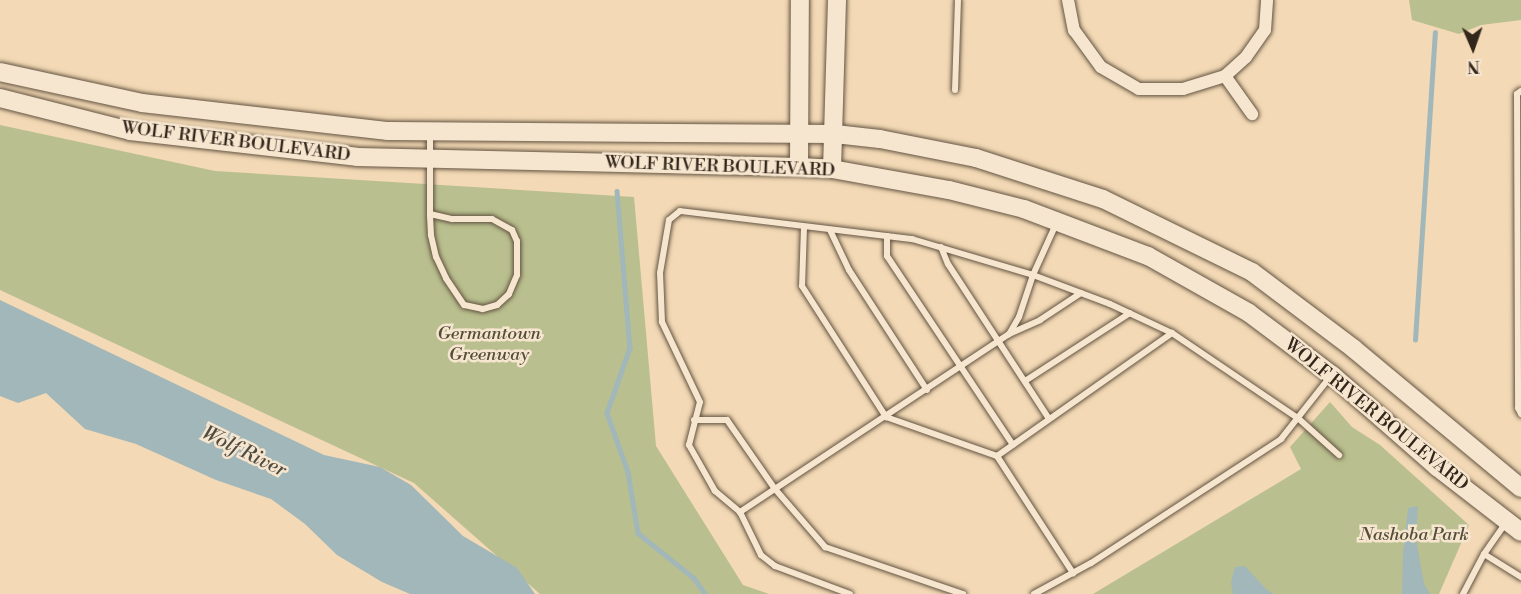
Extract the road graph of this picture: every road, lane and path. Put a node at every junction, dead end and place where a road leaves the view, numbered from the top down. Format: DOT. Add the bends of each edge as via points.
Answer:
graph roads {
  1 [pos="801,0"];
  2 [pos="837,0"];
  3 [pos="958,0"];
  4 [pos="1068,0"];
  5 [pos="1267,0"];
  6 [pos="0,72"];
  7 [pos="1226,76"];
  8 [pos="955,90"];
  9 [pos="1521,91"];
  10 [pos="0,98"];
  11 [pos="1252,114"];
  12 [pos="1519,115"];
  13 [pos="430,131"];
  14 [pos="799,133"];
  15 [pos="835,134"];
  16 [pos="431,159"];
  17 [pos="799,167"];
  18 [pos="832,170"];
  19 [pos="430,214"];
  20 [pos="1057,221"];
  21 [pos="804,227"];
  22 [pos="830,230"];
  23 [pos="887,236"];
  24 [pos="941,247"];
  25 [pos="1033,275"];
  26 [pos="1520,290"];
  27 [pos="1081,293"];
  28 [pos="1130,313"];
  29 [pos="1172,333"];
  30 [pos="1009,334"];
  31 [pos="999,341"];
  32 [pos="1520,349"];
  33 [pos="960,368"];
  34 [pos="1332,375"];
  35 [pos="1025,381"];
  36 [pos="927,390"];
  37 [pos="1521,414"];
  38 [pos="886,417"];
  39 [pos="1049,419"];
  40 [pos="1299,419"];
  41 [pos="694,420"];
  42 [pos="1013,445"];
  43 [pos="1339,455"];
  44 [pos="997,456"];
  45 [pos="1521,488"];
  46 [pos="775,489"];
  47 [pos="740,512"];
  48 [pos="1514,527"];
  49 [pos="1484,554"];
  50 [pos="1072,573"];
  51 [pos="1521,578"];
  52 [pos="850,594"];
  53 [pos="963,594"];
  54 [pos="1034,594"];
  55 [pos="1463,594"];
  1 -- 14 [label="main road"];
  2 -- 15 [label="main road"];
  3 -- 8 [label="lane"];
  4 -- 7 [label="street" via="1074,30 1101,67 1139,89 1183,89"];
  5 -- 7 [label="street" via="1264,30 1246,57"];
  6 -- 13 [label="main road, WOLF RIVER BOULEVARD" via="142,103 388,131"];
  7 -- 11 [label="street"];
  9 -- 12 [label="lane" via="1517,94"];
  10 -- 16 [label="main road, WOLF RIVER BOULEVARD" via="130,131 357,157"];
  12 -- 26 [label="lane"];
  13 -- 14 [label="main road, WOLF RIVER BOULEVARD"];
  13 -- 16 [label="lane"];
  14 -- 15 [label="main road, WOLF RIVER BOULEVARD"];
  14 -- 17 [label="main road"];
  15 -- 18 [label="main road"];
  15 -- 45 [label="main road, WOLF RIVER BOULEVARD" via="976,158 1103,199 1252,272 1354,349"];
  16 -- 17 [label="main road, WOLF RIVER BOULEVARD"];
  16 -- 19 [label="lane"];
  17 -- 18 [label="main road, WOLF RIVER BOULEVARD"];
  18 -- 20 [label="main road, WOLF RIVER BOULEVARD" via="949,190 1024,208"];
  19 -- 19 [label="lane" via="436,257 456,295 471,307 497,305 509,294 517,275 517,241 512,230 492,219 452,219"];
  20 -- 25 [label="lane"];
  20 -- 34 [label="main road, WOLF RIVER BOULEVARD" via="1158,262 1249,313"];
  21 -- 22 [label="lane"];
  21 -- 38 [label="lane" via="802,286"];
  21 -- 41 [label="lane" via="680,211 669,220 660,273 662,322 700,402"];
  22 -- 23 [label="lane"];
  22 -- 36 [label="lane" via="849,270"];
  23 -- 24 [label="lane"];
  23 -- 33 [label="lane" via="887,256"];
  24 -- 25 [label="lane"];
  24 -- 31 [label="lane"];
  25 -- 27 [label="lane"];
  25 -- 30 [label="lane"];
  26 -- 32 [label="lane"];
  27 -- 28 [label="lane"];
  27 -- 30 [label="lane" via="1040,320"];
  28 -- 29 [label="lane"];
  28 -- 35 [label="lane"];
  29 -- 39 [label="lane"];
  29 -- 40 [label="lane"];
  30 -- 31 [label="lane"];
  31 -- 33 [label="lane"];
  31 -- 35 [label="lane"];
  32 -- 37 [label="lane"];
  33 -- 36 [label="lane"];
  33 -- 42 [label="lane"];
  34 -- 40 [label="lane"];
  34 -- 48 [label="main road, WOLF RIVER BOULEVARD" via="1437,467"];
  35 -- 39 [label="lane"];
  36 -- 38 [label="lane"];
  38 -- 44 [label="lane"];
  38 -- 46 [label="lane"];
  39 -- 42 [label="lane"];
  40 -- 43 [label="lane"];
  40 -- 50 [label="lane" via="1281,439"];
  41 -- 46 [label="lane" via="727,420"];
  41 -- 47 [label="lane" via="689,445 715,491"];
  42 -- 44 [label="lane"];
  44 -- 50 [label="lane"];
  46 -- 47 [label="lane"];
  46 -- 53 [label="lane" via="825,547"];
  47 -- 52 [label="lane" via="761,555 775,566"];
  48 -- 49 [label="lane"];
  49 -- 51 [label="lane"];
  49 -- 55 [label="lane"];
  50 -- 54 [label="lane"];
}
